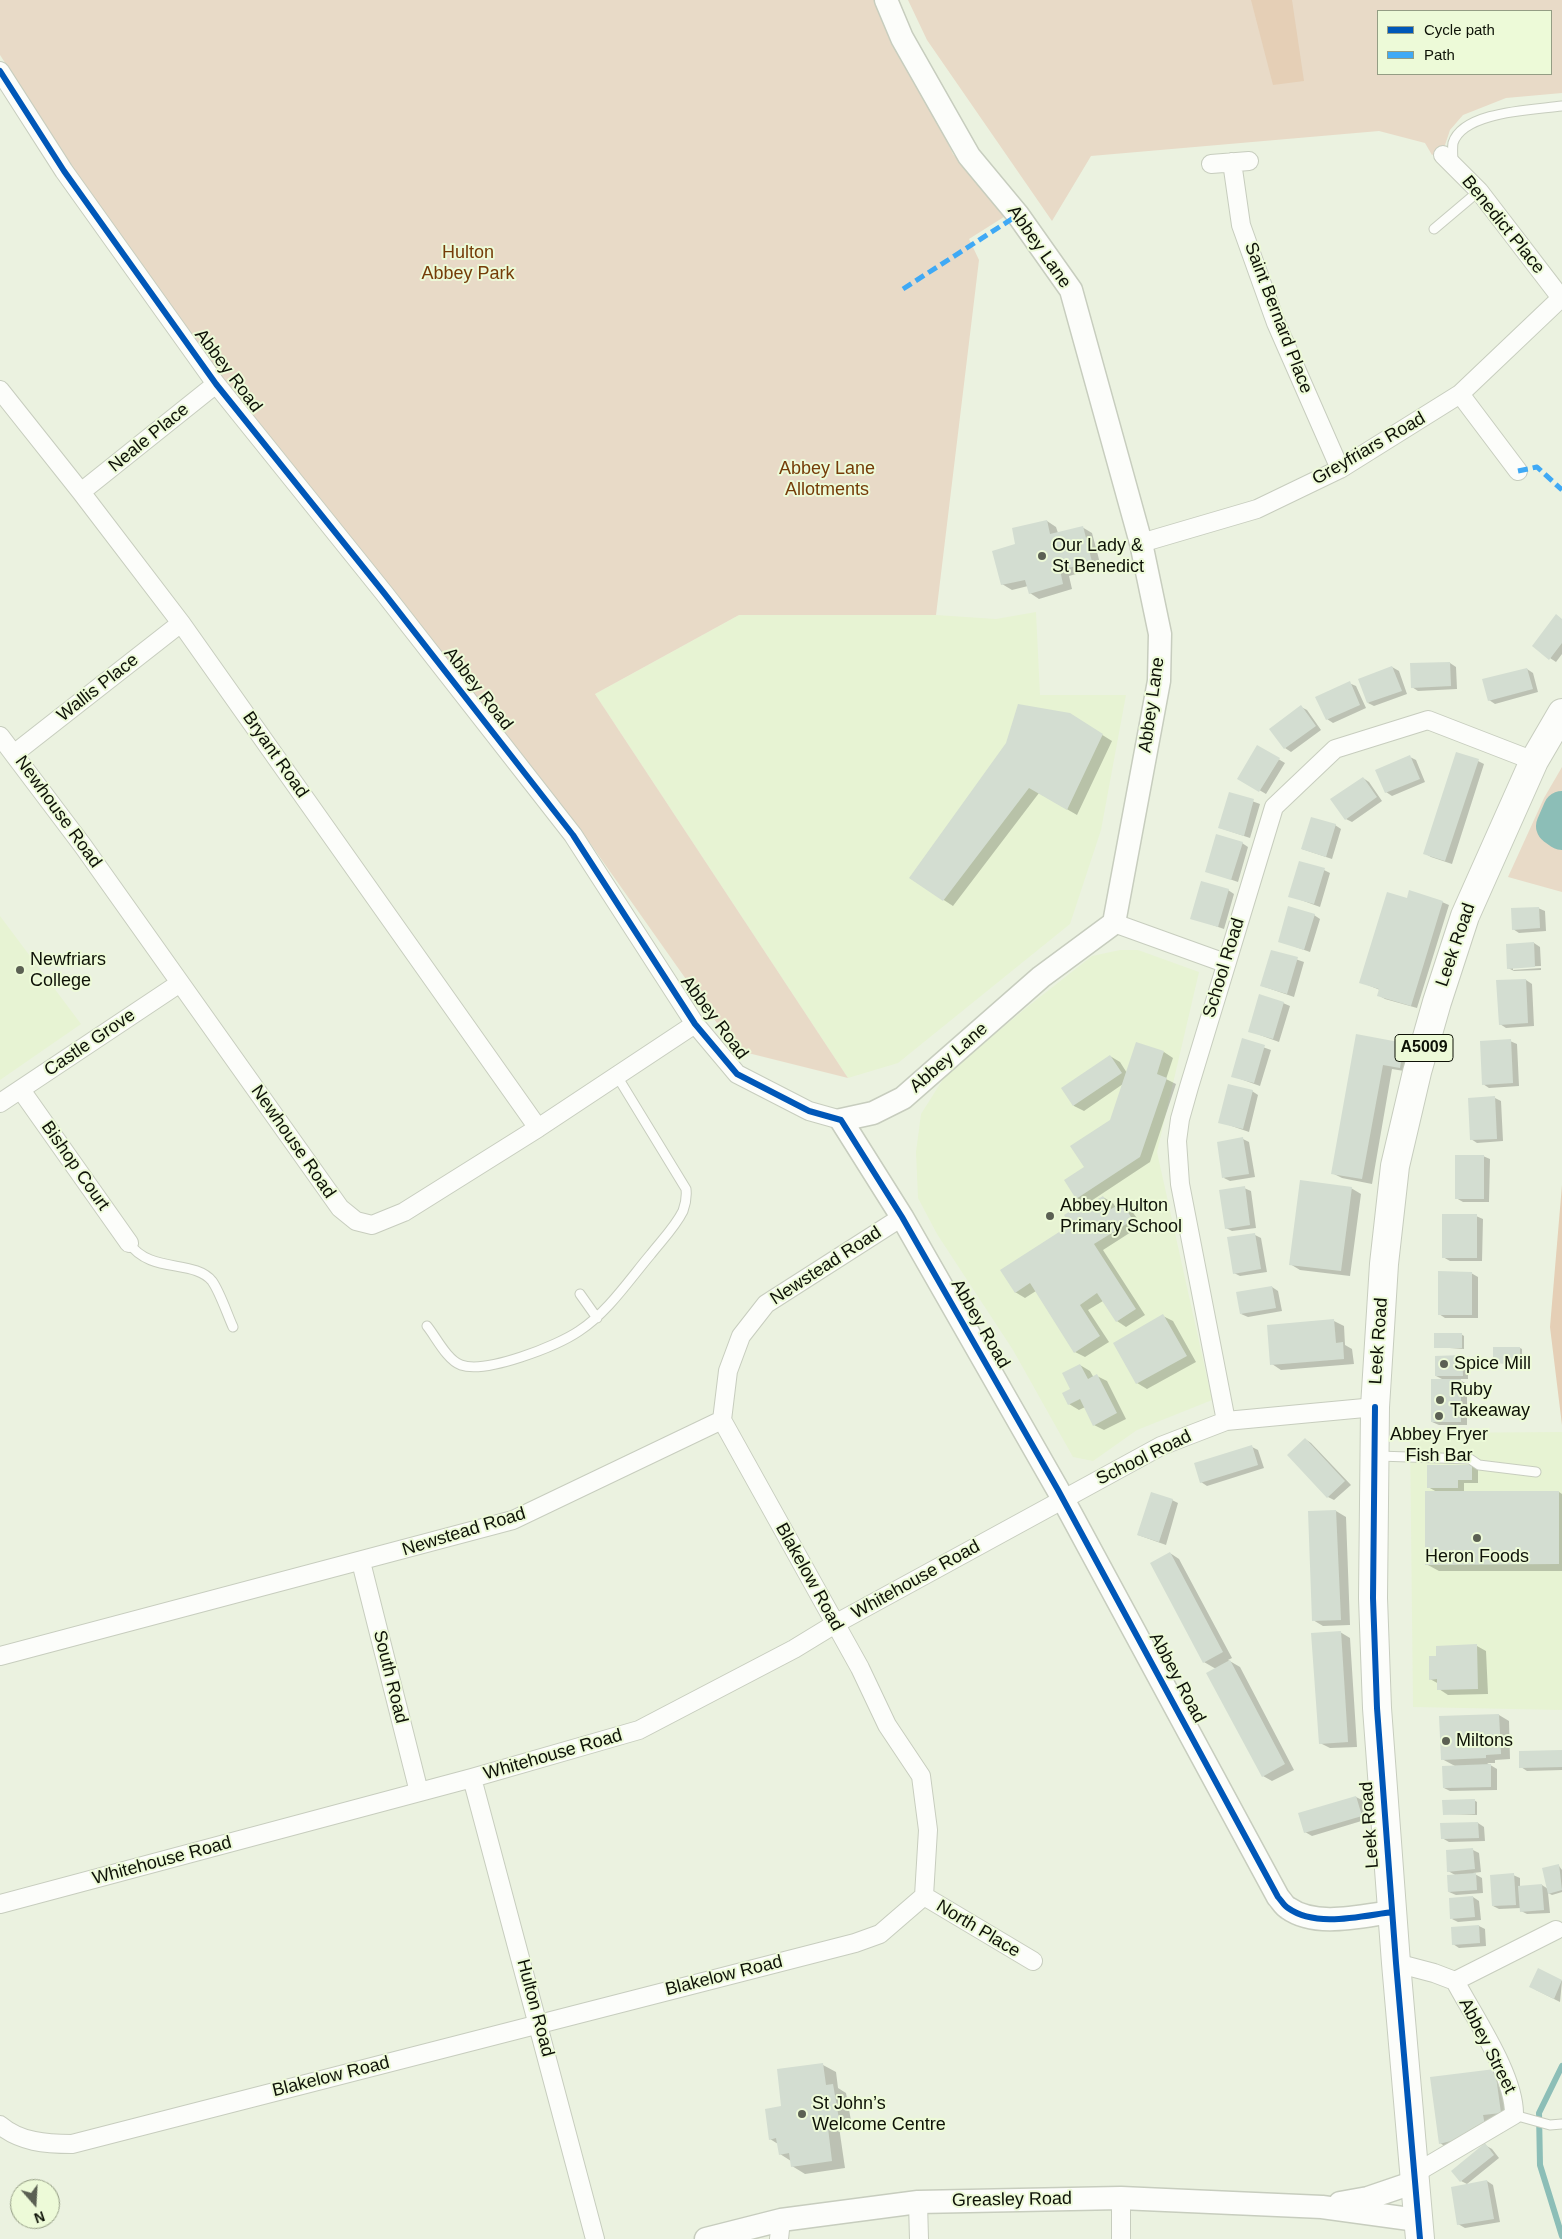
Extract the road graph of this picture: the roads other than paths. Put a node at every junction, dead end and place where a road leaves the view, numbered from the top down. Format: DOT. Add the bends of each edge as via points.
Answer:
graph roads {
  1 [pos="886,0"];
  2 [pos="0,71"];
  3 [pos="1562,106"];
  4 [pos="1448,160"];
  5 [pos="1211,164"];
  6 [pos="1479,191"];
  7 [pos="1434,229"];
  8 [pos="1561,297"];
  9 [pos="216,384"];
  10 [pos="0,390"];
  11 [pos="1460,394"];
  12 [pos="1340,469"];
  13 [pos="1518,471"];
  14 [pos="81,492"];
  15 [pos="1141,544"];
  16 [pos="181,623"];
  17 [pos="1562,713"];
  18 [pos="0,736"];
  19 [pos="15,753"];
  20 [pos="1534,761"];
  21 [pos="1114,923"];
  22 [pos="1225,963"];
  23 [pos="180,983"];
  24 [pos="695,1024"];
  25 [pos="617,1076"];
  26 [pos="21,1090"];
  27 [pos="0,1103"];
  28 [pos="841,1120"];
  29 [pos="538,1128"];
  30 [pos="902,1217"];
  31 [pos="129,1243"];
  32 [pos="580,1294"];
  33 [pos="596,1318"];
  34 [pos="427,1326"];
  35 [pos="233,1327"];
  36 [pos="1375,1407"];
  37 [pos="722,1420"];
  38 [pos="1226,1421"];
  39 [pos="1374,1456"];
  40 [pos="1536,1472"];
  41 [pos="1064,1500"];
  42 [pos="361,1562"];
  43 [pos="835,1624"];
  44 [pos="0,1656"];
  45 [pos="472,1778"];
  46 [pos="419,1792"];
  47 [pos="924,1896"];
  48 [pos="0,1904"];
  49 [pos="1392,1912"];
  50 [pos="1556,1930"];
  51 [pos="1033,1961"];
  52 [pos="1396,1963"];
  53 [pos="1455,1982"];
  54 [pos="539,2024"];
  55 [pos="1522,2117"];
  56 [pos="1562,2124"];
  57 [pos="0,2125"];
  58 [pos="1414,2178"];
  59 [pos="1122,2198"];
  60 [pos="918,2202"];
  61 [pos="1322,2207"];
  62 [pos="780,2230"];
  63 [pos="1419,2230"];
  64 [pos="595,2239"];
  65 [pos="706,2239"];
  66 [pos="919,2239"];
  67 [pos="1121,2239"];
  1 -- 15 [label="street, Abbey Lane" via="902,38 969,156 1018,215 1070,290"];
  2 -- 9 [label="street, Abbey Road" via="64,171"];
  3 -- 4 [label="lane" via="1497,114 1467,125 1454,142"];
  4 -- 6 [label="street, Benedict Place"];
  5 -- 12 [label="street, Saint Bernard Place" via="1240,162 1241,225 1269,305"];
  6 -- 7 [label="lane"];
  6 -- 8 [label="street, Benedict Place"];
  8 -- 11 [label="street, Greyfriars Road"];
  9 -- 14 [label="street, Neale Place"];
  9 -- 24 [label="street, Abbey Road" via="573,835"];
  10 -- 14 [label="street, Bryant Road"];
  11 -- 12 [label="street, Greyfriars Road"];
  11 -- 13 [label="street"];
  12 -- 15 [label="street, Greyfriars Road" via="1257,510"];
  14 -- 16 [label="street, Bryant Road"];
  15 -- 21 [label="street, Abbey Lane" via="1160,634 1159,681"];
  16 -- 19 [label="street, Wallis Place"];
  16 -- 29 [label="street, Bryant Road"];
  17 -- 20 [label="main road, Leek Road / A5009"];
  18 -- 19 [label="street, Newhouse Road"];
  19 -- 23 [label="street, Newhouse Road"];
  20 -- 22 [label="street, School Road" via="1428,720 1335,749 1274,807"];
  20 -- 36 [label="main road, Leek Road / A5009" via="1465,916 1417,1072 1395,1166 1384,1264"];
  21 -- 22 [label="street"];
  21 -- 28 [label="street, Abbey Lane" via="1041,977 903,1098 873,1113"];
  22 -- 38 [label="street, School Road" via="1182,1111 1177,1141 1180,1184"];
  23 -- 26 [label="street, Castle Grove"];
  23 -- 29 [label="street, Newhouse Road" via="340,1208 356,1221 372,1225 404,1212"];
  24 -- 25 [label="street, Newhouse Road"];
  24 -- 28 [label="street, Abbey Road" via="737,1074 809,1111"];
  25 -- 29 [label="street, Newhouse Road"];
  25 -- 33 [label="lane" via="681,1179 687,1199 678,1220"];
  26 -- 27 [label="street, Castle Grove"];
  26 -- 31 [label="street, Bishop Court"];
  28 -- 30 [label="street, Abbey Road"];
  30 -- 37 [label="street, Newstead Road" via="766,1304 741,1336 728,1371"];
  30 -- 41 [label="street, Abbey Road"];
  31 -- 35 [label="lane" via="136,1253 188,1269 211,1281"];
  32 -- 33 [label="lane"];
  33 -- 34 [label="lane" via="550,1347 519,1358 476,1367 459,1365"];
  36 -- 38 [label="street, School Road"];
  36 -- 39 [label="main road, Leek Road / A5009"];
  37 -- 42 [label="street, Newstead Road" via="513,1520"];
  37 -- 43 [label="street, Blakelow Road"];
  38 -- 41 [label="street, School Road" via="1162,1446"];
  39 -- 40 [label="lane" via="1470,1459 1479,1465"];
  39 -- 49 [label="main road, Leek Road / A5009" via="1373,1598 1377,1708"];
  41 -- 43 [label="street, Whitehouse Road"];
  41 -- 49 [label="street, Abbey Road" via="1287,1908 1323,1919"];
  42 -- 44 [label="street, Newstead Road"];
  42 -- 46 [label="street, South Road"];
  43 -- 45 [label="street, Whitehouse Road" via="639,1730"];
  43 -- 47 [label="street, Blakelow Road" via="887,1725 921,1776 928,1830"];
  45 -- 46 [label="street, Whitehouse Road"];
  45 -- 54 [label="street, Hulton Road"];
  46 -- 48 [label="street, Whitehouse Road"];
  47 -- 51 [label="street, North Place"];
  47 -- 54 [label="street, Blakelow Road" via="880,1934 871,1937"];
  49 -- 52 [label="main road, Leek Road / A5009"];
  50 -- 53 [label="street"];
  52 -- 53 [label="street"];
  52 -- 58 [label="main road, Leek Road / A5009"];
  53 -- 55 [label="street, Abbey Street" via="1502,2069"];
  54 -- 57 [label="street, Blakelow Road" via="72,2144 27,2140"];
  54 -- 64 [label="street, Hulton Road"];
  55 -- 56 [label="lane" via="1550,2125"];
  55 -- 58 [label="street, Abbey Street"];
  58 -- 61 [label="street, Greasley Road" via="1368,2198"];
  58 -- 63 [label="main road, Leek Road / A5009"];
  59 -- 60 [label="street, Greasley Road"];
  59 -- 61 [label="street, Greasley Road"];
  59 -- 67 [label="street"];
  60 -- 62 [label="street, Greasley Road"];
  60 -- 66 [label="street"];
  61 -- 63 [label="street, Greasley Road"];
  62 -- 65 [label="street, Greasley Road"];
}
